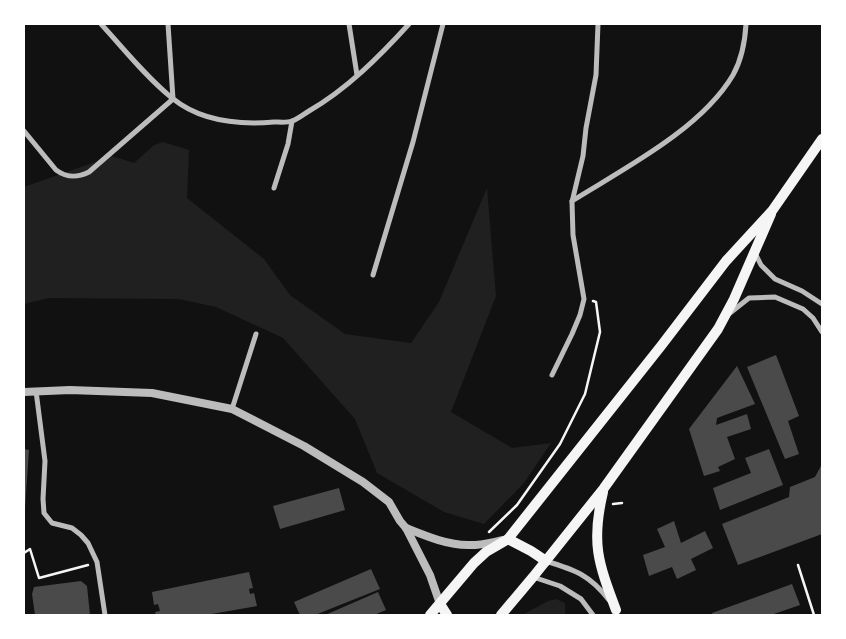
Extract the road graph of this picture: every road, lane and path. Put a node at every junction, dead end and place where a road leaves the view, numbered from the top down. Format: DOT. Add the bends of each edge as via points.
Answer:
graph roads {
  1 [pos="101,24"];
  2 [pos="168,24"];
  3 [pos="349,24"];
  4 [pos="409,24"];
  5 [pos="442,24"];
  6 [pos="598,24"];
  7 [pos="746,24"];
  8 [pos="357,75"];
  9 [pos="173,99"];
  10 [pos="292,121"];
  11 [pos="24,131"];
  12 [pos="822,139"];
  13 [pos="274,188"];
  14 [pos="572,202"];
  15 [pos="772,211"];
  16 [pos="754,253"];
  17 [pos="373,275"];
  18 [pos="584,299"];
  19 [pos="822,304"];
  20 [pos="722,320"];
  21 [pos="822,332"];
  22 [pos="256,334"];
  23 [pos="552,375"];
  24 [pos="36,391"];
  25 [pos="24,392"];
  26 [pos="232,409"];
  27 [pos="604,488"];
  28 [pos="406,528"];
  29 [pos="488,533"];
  30 [pos="508,539"];
  31 [pos="24,553"];
  32 [pos="546,561"];
  33 [pos="97,562"];
  34 [pos="798,564"];
  35 [pos="533,578"];
  36 [pos="440,604"];
  37 [pos="617,612"];
  38 [pos="105,615"];
  39 [pos="430,615"];
  40 [pos="447,615"];
  41 [pos="501,615"];
  42 [pos="594,615"];
  43 [pos="814,615"];
  1 -- 9 [label="street"];
  2 -- 9 [label="street"];
  3 -- 8 [label="street"];
  4 -- 8 [label="street"];
  5 -- 17 [label="street" via="413,142"];
  6 -- 14 [label="street" via="596,75"];
  7 -- 14 [label="street" via="744,48 734,74 720,94 690,124"];
  8 -- 10 [label="street" via="333,96"];
  9 -- 10 [label="street" via="195,112 221,120 248,124"];
  9 -- 11 [label="street" via="89,172 74,177 56,170"];
  10 -- 13 [label="street"];
  12 -- 15 [label="main road"];
  14 -- 18 [label="street" via="573,235"];
  15 -- 16 [label="main road"];
  15 -- 30 [label="main road" via="726,261"];
  16 -- 19 [label="street" via="775,279"];
  16 -- 20 [label="main road"];
  18 -- 23 [label="street" via="572,334"];
  18 -- 29 [label="path" via="596,302 600,332 585,394 554,452 517,505"];
  20 -- 21 [label="street" via="749,298 775,297 803,309"];
  20 -- 27 [label="main road"];
  22 -- 26 [label="street"];
  24 -- 25 [label="street"];
  24 -- 26 [label="street" via="152,393"];
  24 -- 33 [label="street" via="45,461 44,514 52,523 72,528 81,535"];
  26 -- 28 [label="street" via="304,446 363,482 390,502"];
  27 -- 32 [label="main road"];
  27 -- 37 [label="main road" via="596,542 601,572"];
  28 -- 30 [label="street" via="426,537 468,546"];
  28 -- 36 [label="street" via="430,575"];
  30 -- 32 [label="main road"];
  30 -- 36 [label="main road" via="474,563"];
  31 -- 33 [label="path" via="30,549 38,578"];
  32 -- 35 [label="main road"];
  32 -- 37 [label="street" via="590,579"];
  33 -- 38 [label="street"];
  34 -- 43 [label="path"];
  35 -- 41 [label="main road"];
  35 -- 42 [label="street" via="560,586 581,599"];
  36 -- 39 [label="main road"];
  36 -- 40 [label="main road"];
}
